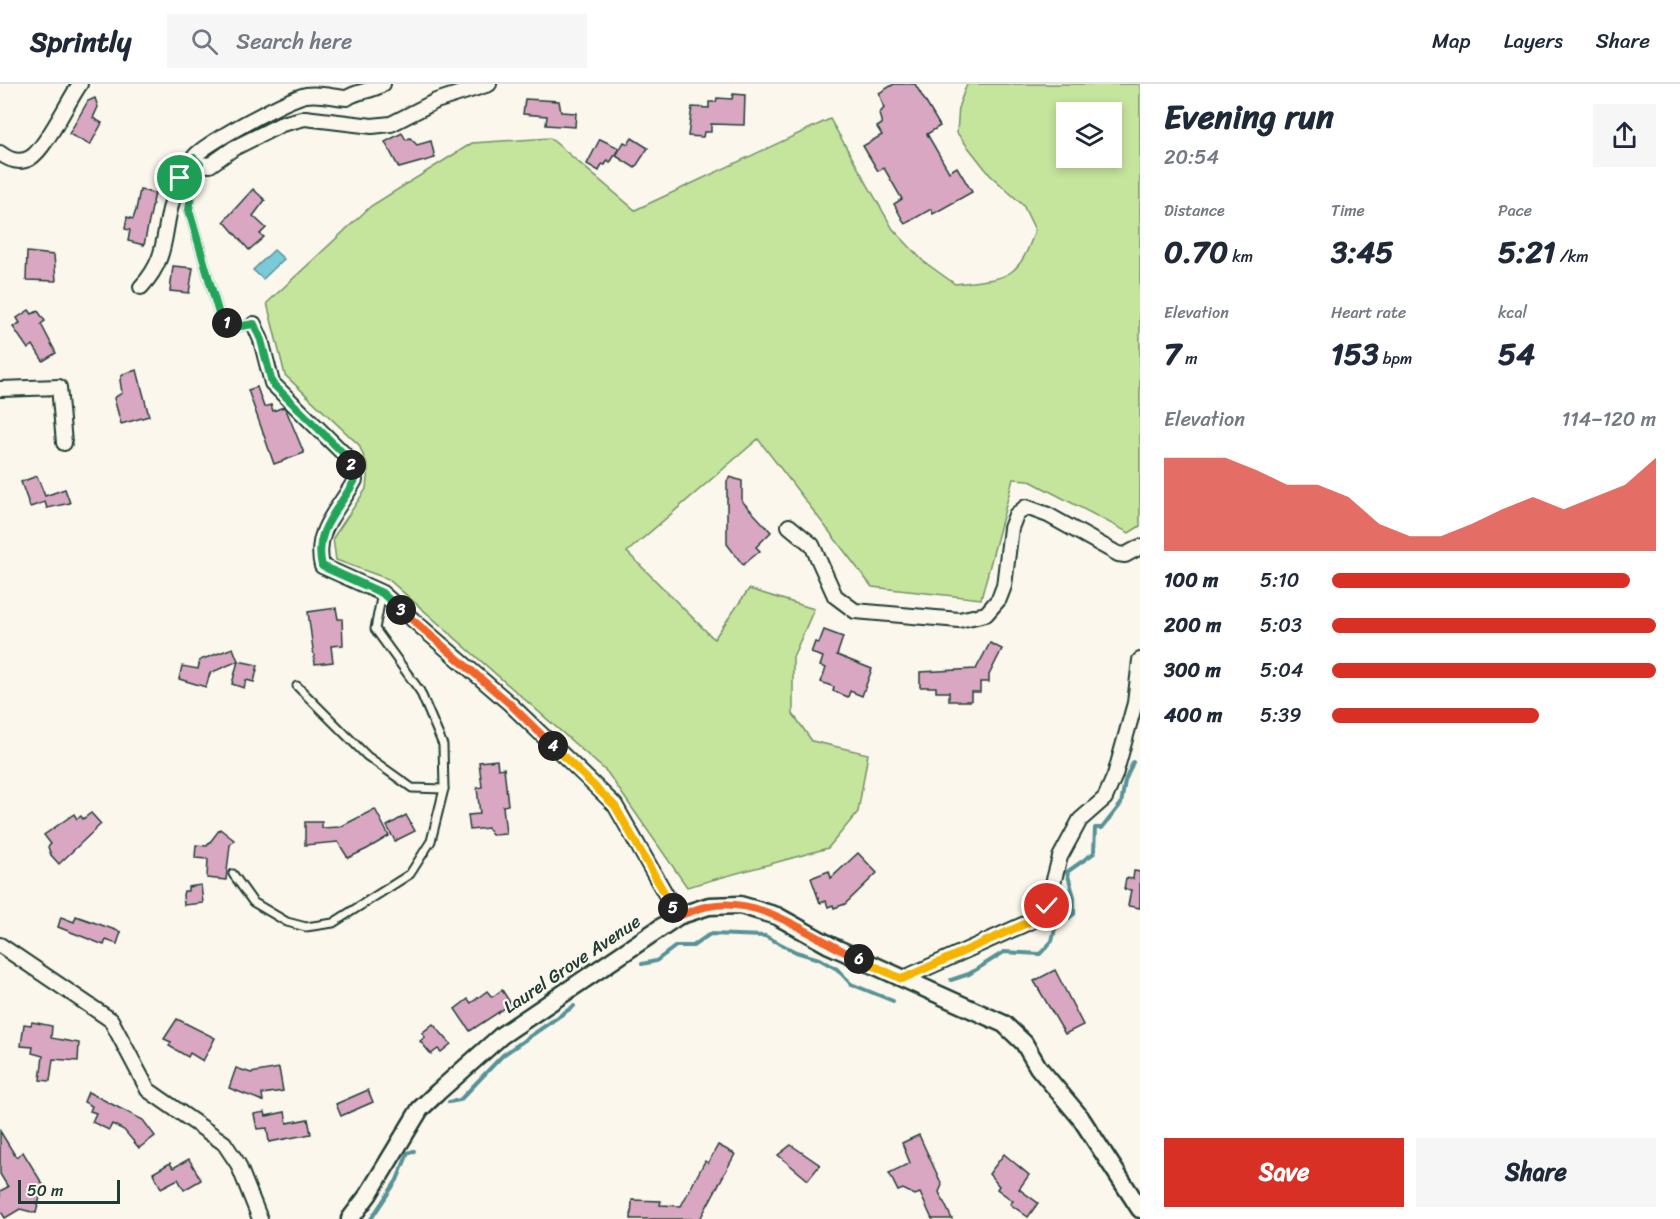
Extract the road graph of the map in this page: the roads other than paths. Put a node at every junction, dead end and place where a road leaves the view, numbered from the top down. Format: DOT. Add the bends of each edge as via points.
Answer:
graph roads {
  1 [pos="80,84"];
  2 [pos="382,84"];
  3 [pos="489,84"];
  4 [pos="0,153"];
  5 [pos="197,161"];
  6 [pos="141,286"];
  7 [pos="254,324"];
  8 [pos="0,389"];
  9 [pos="64,442"];
  10 [pos="789,526"];
  11 [pos="1140,547"];
  12 [pos="382,593"];
  13 [pos="1140,660"];
  14 [pos="297,686"];
  15 [pos="444,789"];
  16 [pos="233,874"];
  17 [pos="678,916"];
  18 [pos="0,945"];
  19 [pos="902,979"];
  20 [pos="1140,1209"];
  21 [pos="260,1219"];
  22 [pos="351,1219"];
  1 -- 4 [label="street" via="32,158 10,160"];
  2 -- 5 [label="street" via="347,98 319,93 290,100 201,150"];
  3 -- 5 [label="street" via="436,101 391,123 372,126 305,118 234,148 210,165"];
  5 -- 6 [label="street" via="180,178 159,262"];
  5 -- 7 [label="lane" via="189,210 221,321 235,327"];
  7 -- 12 [label="street" via="272,383 349,459 355,480 321,532 318,551 322,566"];
  8 -- 9 [label="street" via="59,387"];
  10 -- 11 [label="street" via="812,545 830,587 848,608 870,614 958,620 986,614 999,599 1005,586 1011,528 1016,515 1026,507 1118,554 1125,555"];
  12 -- 15 [label="lane" via="375,629 425,702 443,745"];
  12 -- 17 [label="street" via="509,703 615,806"];
  13 -- 19 [label="street" via="1135,703 1114,775 1105,798 1080,820 1060,857 1047,906 1036,919"];
  14 -- 15 [label="lane" via="367,756 412,788"];
  15 -- 16 [label="lane" via="431,841 410,874 333,923 306,927 288,922 253,902"];
  17 -- 19 [label="street, Laurel Grove Avenue" via="709,906 740,905 777,916"];
  17 -- 22 [label="street, Laurel Grove Avenue" via="502,1035 438,1092 420,1109"];
  18 -- 21 [label="street" via="111,1020 148,1090 224,1143 238,1164"];
  19 -- 20 [label="street, Laurel Grove Avenue" via="1004,1024 1080,1117"];
}
